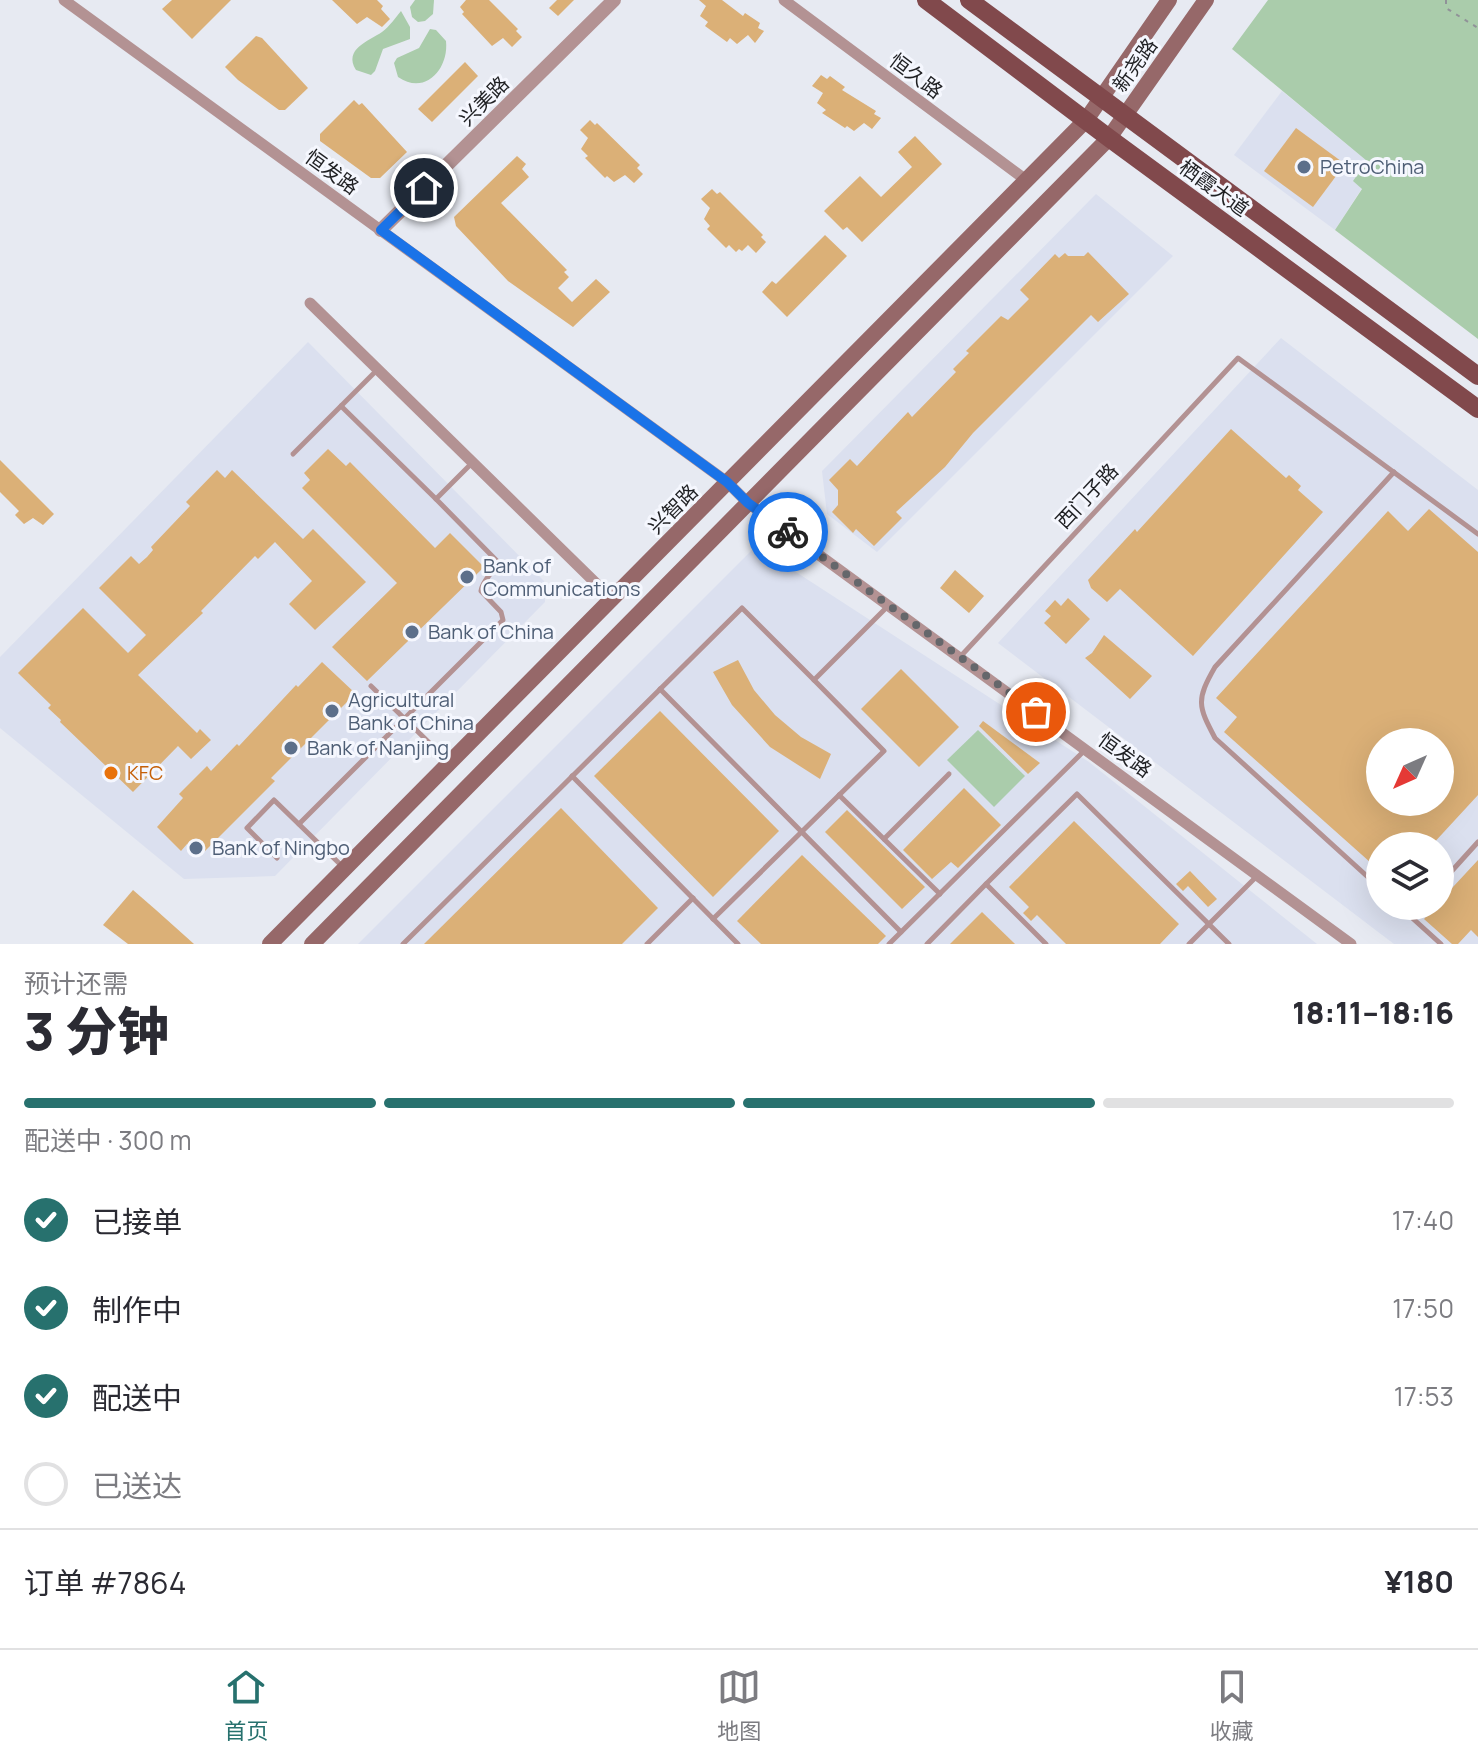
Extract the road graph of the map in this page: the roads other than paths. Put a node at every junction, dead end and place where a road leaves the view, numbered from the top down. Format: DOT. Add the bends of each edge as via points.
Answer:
graph roads {
  1 [pos="64,0"];
  2 [pos="614,0"];
  3 [pos="784,0"];
  4 [pos="926,0"];
  5 [pos="969,0"];
  6 [pos="1169,0"];
  7 [pos="1206,0"];
  8 [pos="1099,98"];
  9 [pos="1124,115"];
  10 [pos="1086,120"];
  11 [pos="1109,138"];
  12 [pos="1026,180"];
  13 [pos="381,230"];
  14 [pos="310,303"];
  15 [pos="378,369"];
  16 [pos="1478,376"];
  17 [pos="341,406"];
  18 [pos="1478,409"];
  19 [pos="293,454"];
  20 [pos="472,462"];
  21 [pos="1394,472"];
  22 [pos="727,482"];
  23 [pos="436,499"];
  24 [pos="748,503"];
  25 [pos="1478,534"];
  26 [pos="612,599"];
  27 [pos="888,606"];
  28 [pos="960,657"];
  29 [pos="814,680"];
  30 [pos="371,686"];
  31 [pos="660,689"];
  32 [pos="404,719"];
  33 [pos="1086,749"];
  34 [pos="449,763"];
  35 [pos="949,774"];
  36 [pos="572,776"];
  37 [pos="839,795"];
  38 [pos="299,824"];
  39 [pos="802,832"];
  40 [pos="884,839"];
  41 [pos="1478,842"];
  42 [pos="277,858"];
  43 [pos="345,868"];
  44 [pos="1454,869"];
  45 [pos="1258,875"];
  46 [pos="1366,875"];
  47 [pos="986,884"];
  48 [pos="940,894"];
  49 [pos="693,898"];
  50 [pos="713,919"];
  51 [pos="1415,920"];
  52 [pos="1209,924"];
  53 [pos="901,932"];
  54 [pos="270,944"];
  55 [pos="312,944"];
  56 [pos="403,944"];
  57 [pos="647,944"];
  58 [pos="738,944"];
  59 [pos="889,944"];
  60 [pos="927,944"];
  61 [pos="1046,944"];
  62 [pos="1189,944"];
  63 [pos="1229,944"];
  64 [pos="1351,944"];
  65 [pos="1441,944"];
  1 -- 13 [label="street, 恒发路"];
  2 -- 13 [label="street, 兴美路"];
  3 -- 12 [label="street, 恒久路"];
  4 -- 10 [label="main road, 栖霞大道"];
  5 -- 8 [label="main road, 栖霞大道"];
  6 -- 8 [label="main road, 新尧路"];
  7 -- 9 [label="main road, 新尧路"];
  8 -- 9 [label="main road, 栖霞大道"];
  8 -- 10 [label="main road, 兴智路"];
  9 -- 11 [label="main road"];
  9 -- 16 [label="main road, 栖霞大道"];
  10 -- 11 [label="main road, 栖霞大道"];
  10 -- 12 [label="main road, 兴智路"];
  11 -- 18 [label="main road, 栖霞大道"];
  11 -- 24 [label="main road"];
  12 -- 22 [label="main road, 兴智路"];
  13 -- 22 [label="street, 恒发路"];
  14 -- 15 [label="street"];
  15 -- 17 [label="lane"];
  15 -- 20 [label="street"];
  17 -- 19 [label="lane"];
  17 -- 23 [label="lane"];
  20 -- 23 [label="lane"];
  20 -- 26 [label="street"];
  21 -- 25 [label="lane"];
  21 -- 28 [label="lane, 西门子路" via="1238,358"];
  21 -- 46 [label="lane" via="1215,667 1201,692 1203,716 1215,738"];
  22 -- 24 [label="street, 恒发路"];
  22 -- 26 [label="main road, 兴智路"];
  23 -- 32 [label="lane" via="497,561 481,591 503,620"];
  24 -- 27 [label="street, 恒发路"];
  24 -- 55 [label="main road"];
  26 -- 34 [label="main road, 兴智路"];
  27 -- 28 [label="street, 恒发路"];
  27 -- 29 [label="lane"];
  28 -- 33 [label="street, 恒发路"];
  29 -- 31 [label="lane" via="742,608"];
  29 -- 37 [label="lane" via="884,751"];
  30 -- 32 [label="lane"];
  31 -- 36 [label="lane"];
  31 -- 39 [label="lane"];
  32 -- 34 [label="lane"];
  32 -- 38 [label="lane"];
  33 -- 45 [label="street, 恒发路"];
  33 -- 48 [label="lane"];
  34 -- 43 [label="main road, 兴智路"];
  35 -- 40 [label="lane"];
  36 -- 49 [label="lane"];
  36 -- 56 [label="lane"];
  37 -- 39 [label="lane"];
  37 -- 40 [label="lane"];
  38 -- 42 [label="lane" via="274,800 247,828"];
  38 -- 43 [label="lane"];
  39 -- 50 [label="lane"];
  39 -- 53 [label="lane"];
  40 -- 48 [label="lane"];
  41 -- 44 [label="lane"];
  43 -- 54 [label="main road, 兴智路"];
  45 -- 52 [label="lane"];
  45 -- 64 [label="street, 恒发路"];
  47 -- 52 [label="lane" via="1077,794"];
  47 -- 60 [label="lane"];
  47 -- 61 [label="lane"];
  48 -- 53 [label="lane"];
  49 -- 50 [label="lane"];
  49 -- 57 [label="lane"];
  50 -- 58 [label="lane"];
  51 -- 65 [label="lane"];
  52 -- 62 [label="lane"];
  52 -- 63 [label="lane"];
  53 -- 59 [label="lane"];
}
